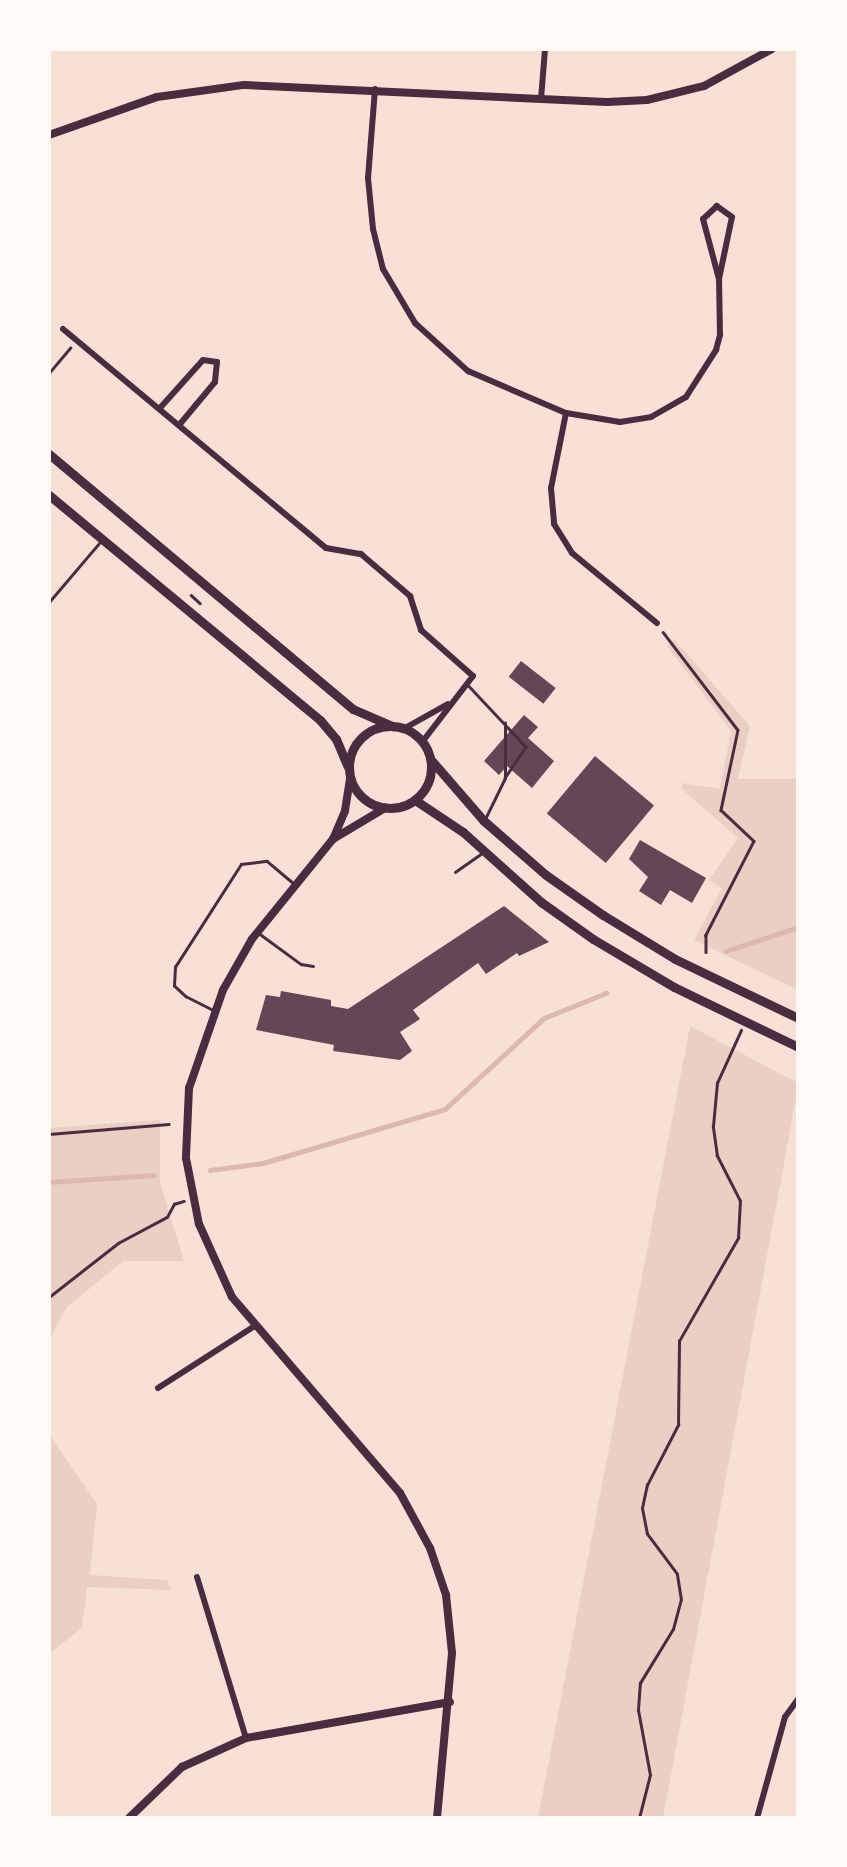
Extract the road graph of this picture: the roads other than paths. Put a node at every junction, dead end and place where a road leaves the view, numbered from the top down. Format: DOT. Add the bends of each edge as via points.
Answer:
graph roads {
  1 [pos="545,49"];
  2 [pos="772,49"];
  3 [pos="375,89"];
  4 [pos="541,99"];
  5 [pos="49,135"];
  6 [pos="719,279"];
  7 [pos="63,329"];
  8 [pos="160,408"];
  9 [pos="566,413"];
  10 [pos="180,425"];
  11 [pos="49,454"];
  12 [pos="49,495"];
  13 [pos="103,540"];
  14 [pos="49,602"];
  15 [pos="657,623"];
  16 [pos="466,684"];
  17 [pos="452,701"];
  18 [pos="505,723"];
  19 [pos="392,726"];
  20 [pos="405,728"];
  21 [pos="423,741"];
  22 [pos="432,761"];
  23 [pos="348,767"];
  24 [pos="505,778"];
  25 [pos="350,779"];
  26 [pos="415,800"];
  27 [pos="384,808"];
  28 [pos="484,821"];
  29 [pos="333,839"];
  30 [pos="484,851"];
  31 [pos="455,872"];
  32 [pos="294,884"];
  33 [pos="257,932"];
  34 [pos="313,966"];
  35 [pos="214,1011"];
  36 [pos="798,1018"];
  37 [pos="798,1047"];
  38 [pos="253,1327"];
  39 [pos="158,1388"];
  40 [pos="197,1577"];
  41 [pos="798,1699"];
  42 [pos="450,1702"];
  43 [pos="246,1738"];
  44 [pos="129,1818"];
  45 [pos="437,1818"];
  46 [pos="757,1818"];
  1 -- 4 [label="street"];
  2 -- 4 [label="street" via="722,78 665,96 628,102"];
  3 -- 4 [label="street"];
  3 -- 5 [label="street" via="288,85 203,89 123,106"];
  3 -- 9 [label="street" via="370,212 383,270 398,298 431,341 468,371"];
  6 -- 6 [label="street" via="703,219 717,206 732,217"];
  6 -- 9 [label="street" via="716,350 686,397 636,421"];
  7 -- 8 [label="street"];
  8 -- 10 [label="street"];
  8 -- 10 [label="street" via="203,360 217,362 215,382"];
  9 -- 15 [label="street" via="551,488 554,524 572,553"];
  10 -- 16 [label="street" via="326,548 361,554 410,596 421,630 473,676"];
  11 -- 19 [label="main road" via="353,709"];
  12 -- 13 [label="main road"];
  13 -- 14 [label="lane"];
  13 -- 23 [label="main road" via="320,720 336,739"];
  16 -- 17 [label="street"];
  16 -- 18 [label="lane"];
  17 -- 20 [label="street"];
  17 -- 21 [label="street"];
  18 -- 24 [label="lane"];
  18 -- 24 [label="lane" via="526,747"];
  19 -- 20 [label="main road"];
  19 -- 23 [label="main road" via="378,727 359,740 350,752"];
  20 -- 21 [label="main road"];
  21 -- 22 [label="main road"];
  22 -- 26 [label="main road" via="429,783"];
  22 -- 28 [label="main road"];
  23 -- 25 [label="main road"];
  24 -- 28 [label="lane"];
  25 -- 27 [label="main road" via="360,795"];
  25 -- 29 [label="street" via="345,811"];
  26 -- 27 [label="main road"];
  26 -- 30 [label="main road"];
  27 -- 29 [label="street"];
  28 -- 36 [label="main road" via="546,875 632,934"];
  29 -- 32 [label="street"];
  30 -- 31 [label="lane"];
  30 -- 37 [label="main road" via="541,902 593,939 674,987"];
  32 -- 33 [label="street"];
  32 -- 35 [label="lane" via="267,861 241,864 175,967 174,985 186,997"];
  33 -- 34 [label="lane" via="301,964"];
  33 -- 35 [label="street"];
  35 -- 38 [label="street" via="194,1066 187,1107 191,1198 213,1263"];
  38 -- 39 [label="street"];
  38 -- 42 [label="street" via="400,1493 419,1524 442,1579 449,1612"];
  40 -- 43 [label="street"];
  41 -- 46 [label="street" via="785,1717"];
  42 -- 43 [label="street"];
  42 -- 45 [label="street"];
  43 -- 44 [label="street" via="182,1767"];
}
